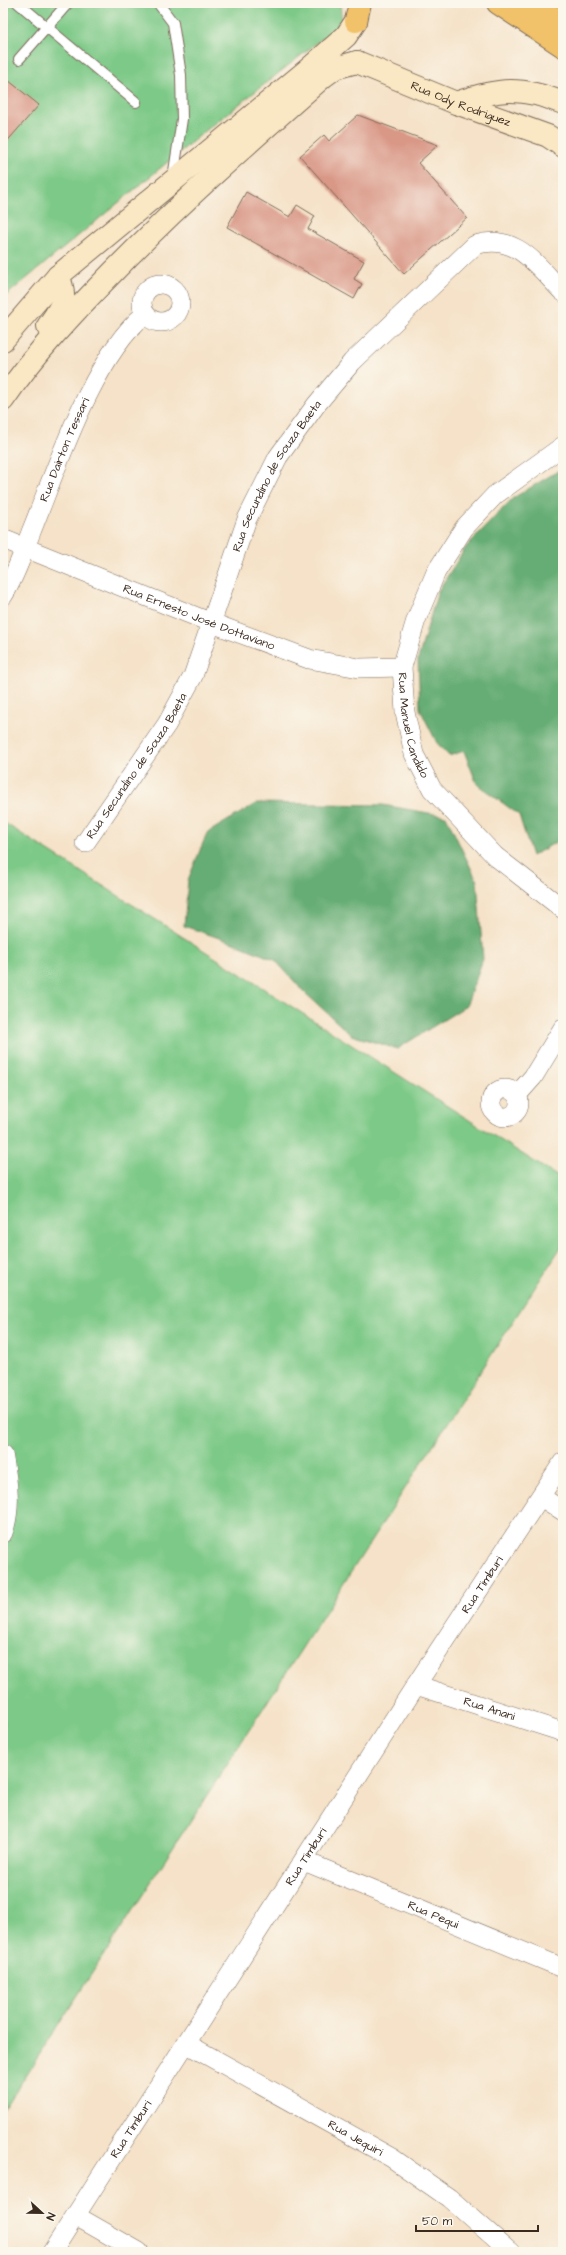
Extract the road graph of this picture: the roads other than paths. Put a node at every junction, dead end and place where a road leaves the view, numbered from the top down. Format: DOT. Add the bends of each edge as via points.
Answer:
graph roads {
  1 [pos="18,3"];
  2 [pos="68,3"];
  3 [pos="158,3"];
  4 [pos="498,3"];
  5 [pos="515,3"];
  6 [pos="358,12"];
  7 [pos="563,20"];
  8 [pos="47,27"];
  9 [pos="563,46"];
  10 [pos="19,59"];
  11 [pos="358,62"];
  12 [pos="136,102"];
  13 [pos="456,103"];
  14 [pos="563,103"];
  15 [pos="563,146"];
  16 [pos="173,182"];
  17 [pos="58,276"];
  18 [pos="563,292"];
  19 [pos="146,314"];
  20 [pos="3,340"];
  21 [pos="22,372"];
  22 [pos="3,400"];
  23 [pos="563,446"];
  24 [pos="3,539"];
  25 [pos="25,549"];
  26 [pos="3,596"];
  27 [pos="212,623"];
  28 [pos="402,667"];
  29 [pos="85,842"];
  30 [pos="563,909"];
  31 [pos="563,1028"];
  32 [pos="517,1095"];
  33 [pos="3,1454"];
  34 [pos="563,1462"];
  35 [pos="541,1497"];
  36 [pos="563,1511"];
  37 [pos="3,1533"];
  38 [pos="416,1685"];
  39 [pos="563,1732"];
  40 [pos="304,1861"];
  41 [pos="563,1968"];
  42 [pos="187,2044"];
  43 [pos="76,2216"];
  44 [pos="52,2252"];
  45 [pos="139,2252"];
  46 [pos="511,2252"];
  1 -- 8 [label="lane"];
  2 -- 8 [label="lane"];
  3 -- 16 [label="lane" via="173,23 181,75 182,119"];
  4 -- 9 [label="highway"];
  5 -- 7 [label="highway"];
  6 -- 11 [label="main road" via="351,51"];
  6 -- 16 [label="main road" via="346,36"];
  8 -- 10 [label="lane"];
  8 -- 12 [label="lane"];
  11 -- 13 [label="main road, Rua Ody Rodriguez"];
  11 -- 21 [label="main road" via="335,68 324,76 177,208 52,334"];
  13 -- 14 [label="main road" via="485,92 513,90 538,93"];
  13 -- 15 [label="main road, Rua Ody Rodriguez" via="548,136"];
  16 -- 17 [label="main road"];
  17 -- 20 [label="main road"];
  17 -- 21 [label="main road" via="64,290 63,300 59,310 31,350"];
  18 -- 27 [label="street, Rua Secundino de Souza Baeta" via="512,244 488,240 475,244 464,253 352,362 278,457 247,519"];
  19 -- 25 [label="street, Rua Dairton Tessari" via="133,324 114,348 92,388"];
  21 -- 22 [label="main road"];
  23 -- 28 [label="street, Rua Manuel Candido" via="495,495 464,528 436,572 416,620"];
  24 -- 25 [label="street, Rua Ernesto José Dottaviano"];
  25 -- 26 [label="street, Rua Dairton Tessari"];
  25 -- 27 [label="street, Rua Ernesto José Dottaviano"];
  27 -- 28 [label="street, Rua Ernesto José Dottaviano" via="309,659 359,668"];
  27 -- 29 [label="street, Rua Secundino de Souza Baeta" via="193,676 167,724"];
  28 -- 30 [label="street, Rua Manuel Candido" via="405,712 414,754 432,789 495,856"];
  31 -- 32 [label="street" via="532,1077"];
  33 -- 37 [label="street" via="8,1480 8,1518"];
  34 -- 35 [label="street, Rua Timburi"];
  35 -- 36 [label="street"];
  35 -- 38 [label="street, Rua Timburi"];
  38 -- 39 [label="street, Rua Anani"];
  38 -- 40 [label="street, Rua Timburi"];
  40 -- 41 [label="street, Rua Pequi"];
  40 -- 42 [label="street, Rua Timburi"];
  42 -- 43 [label="street, Rua Timburi"];
  42 -- 46 [label="street, Rua Jequiri" via="392,2158 449,2198"];
  43 -- 44 [label="street, Rua Timburi"];
  43 -- 45 [label="street"];
}
